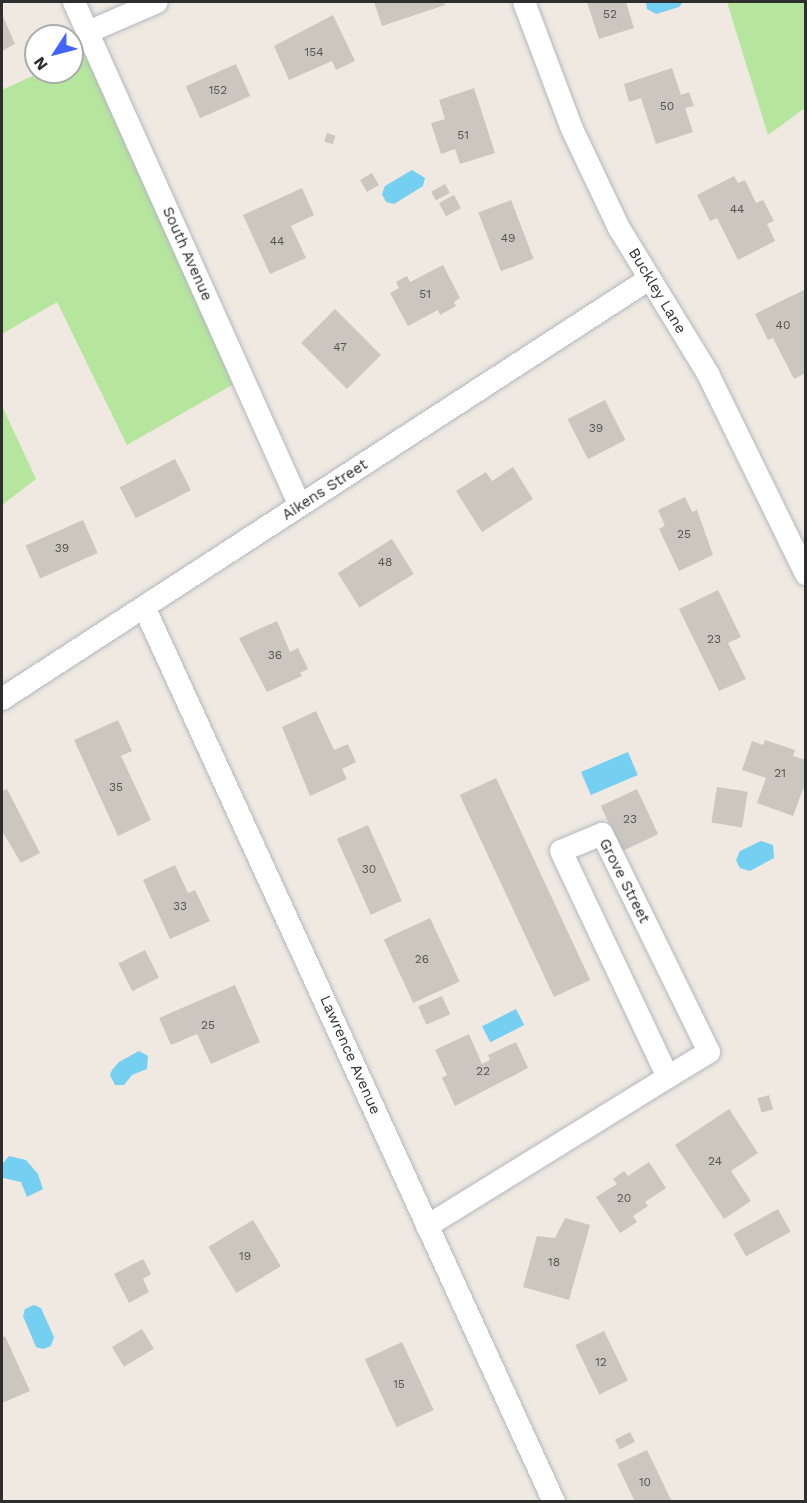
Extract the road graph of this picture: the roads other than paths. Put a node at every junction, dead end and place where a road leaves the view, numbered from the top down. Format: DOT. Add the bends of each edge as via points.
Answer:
graph roads {
  1 [pos="74,2"];
  2 [pos="157,2"];
  3 [pos="524,2"];
  4 [pos="88,32"];
  5 [pos="649,279"];
  6 [pos="300,506"];
  7 [pos="806,574"];
  8 [pos="145,609"];
  9 [pos="2,699"];
  10 [pos="668,1077"];
  11 [pos="427,1226"];
  12 [pos="554,1502"];
  1 -- 4 [label="street, South Avenue"];
  2 -- 4 [label="street"];
  3 -- 5 [label="street, Buckley Lane" via="572,129 619,228"];
  4 -- 6 [label="street, South Avenue"];
  5 -- 6 [label="street, Aikens Street"];
  5 -- 7 [label="street, Buckley Lane" via="708,374"];
  6 -- 8 [label="street, Aikens Street"];
  8 -- 9 [label="street, Aikens Street"];
  8 -- 11 [label="street, Lawrence Avenue"];
  10 -- 10 [label="street, Grove Street" via="709,1052 602,834 561,851"];
  10 -- 11 [label="street, Grove Street"];
  11 -- 12 [label="street, Lawrence Avenue"];
}
